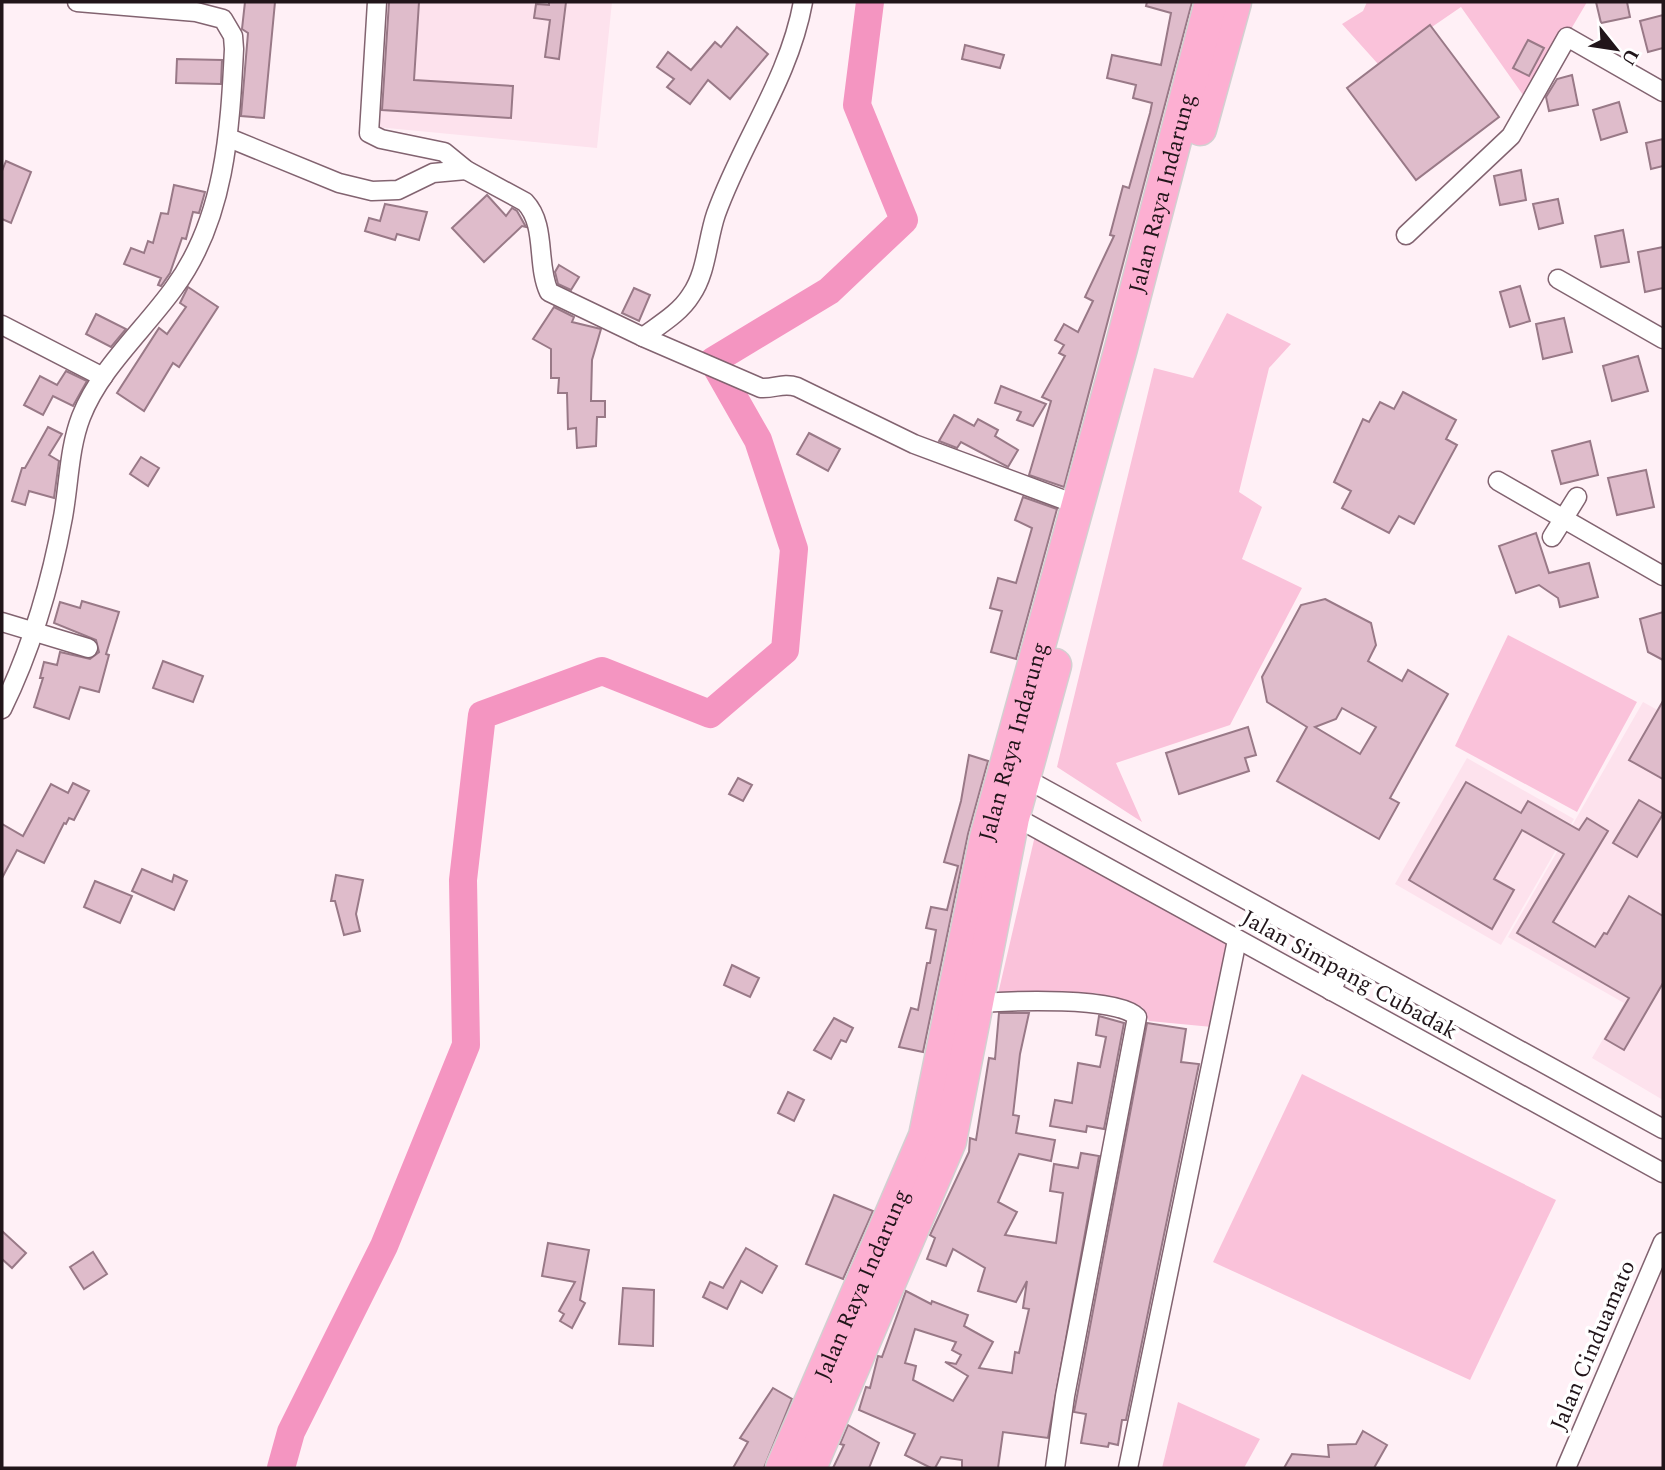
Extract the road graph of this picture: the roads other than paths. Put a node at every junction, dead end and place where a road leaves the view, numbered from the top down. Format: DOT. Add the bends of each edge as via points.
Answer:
graph roads {
  1 [pos="77,2"];
  2 [pos="377,2"];
  3 [pos="803,2"];
  4 [pos="1211,2"];
  5 [pos="1235,2"];
  6 [pos="1663,92"];
  7 [pos="229,138"];
  8 [pos="466,170"];
  9 [pos="1406,235"];
  10 [pos="1558,279"];
  11 [pos="2,325"];
  12 [pos="643,337"];
  13 [pos="1663,339"];
  14 [pos="103,377"];
  15 [pos="1498,481"];
  16 [pos="1577,497"];
  17 [pos="1078,505"];
  18 [pos="1563,519"];
  19 [pos="1552,537"];
  20 [pos="1663,576"];
  21 [pos="2,622"];
  22 [pos="34,632"];
  23 [pos="88,648"];
  24 [pos="2,709"];
  25 [pos="1015,773"];
  26 [pos="1005,808"];
  27 [pos="1237,940"];
  28 [pos="1348,956"];
  29 [pos="1331,991"];
  30 [pos="992,1003"];
  31 [pos="1663,1129"];
  32 [pos="1663,1173"];
  33 [pos="1663,1242"];
  34 [pos="852,1334"];
  35 [pos="782,1468"];
  36 [pos="810,1468"];
  37 [pos="1055,1468"];
  38 [pos="1128,1468"];
  39 [pos="1566,1468"];
  1 -- 7 [label="street" via="196,12 223,19 233,36 234,49"];
  2 -- 8 [label="street" via="369,133 444,152"];
  3 -- 12 [label="street" via="797,35 716,214 695,290 677,311"];
  4 -- 17 [label="highway, Jalan Raya Indarung"];
  5 -- 25 [label="highway, Jalan Raya Indarung"];
  6 -- 9 [label="street" via="1567,37 1511,136"];
  7 -- 8 [label="street" via="339,183 372,191 398,190 433,173"];
  7 -- 14 [label="street" via="208,223 187,269"];
  8 -- 12 [label="street" via="514,194 532,209 549,292"];
  10 -- 13 [label="street"];
  11 -- 14 [label="street"];
  12 -- 17 [label="street" via="748,382 771,389 787,384 797,387 914,444"];
  14 -- 22 [label="street" via="77,429 58,544"];
  15 -- 18 [label="street"];
  16 -- 18 [label="street"];
  17 -- 25 [label="highway, Jalan Raya Indarung"];
  18 -- 19 [label="street"];
  18 -- 20 [label="street"];
  21 -- 22 [label="street"];
  22 -- 23 [label="street"];
  22 -- 24 [label="street"];
  25 -- 26 [label="highway, Jalan Raya Indarung"];
  25 -- 28 [label="street, Jalan Simpang Cubadak"];
  26 -- 27 [label="street, Jalan Simpang Cubadak"];
  26 -- 30 [label="highway, Jalan Raya Indarung"];
  26 -- 34 [label="highway, Jalan Raya Indarung" via="925,1136"];
  27 -- 29 [label="street, Jalan Simpang Cubadak"];
  27 -- 38 [label="street"];
  28 -- 29 [label="street"];
  28 -- 31 [label="street, Jalan Simpang Cubadak"];
  29 -- 32 [label="street, Jalan Simpang Cubadak"];
  30 -- 34 [label="highway, Jalan Raya Indarung" via="950,1141"];
  30 -- 37 [label="street" via="1075,1001 1127,1010 1138,1022"];
  33 -- 39 [label="street, Jalan Cinduamato"];
  34 -- 35 [label="highway, Jalan Raya Indarung"];
  34 -- 36 [label="highway, Jalan Raya Indarung"];
}
